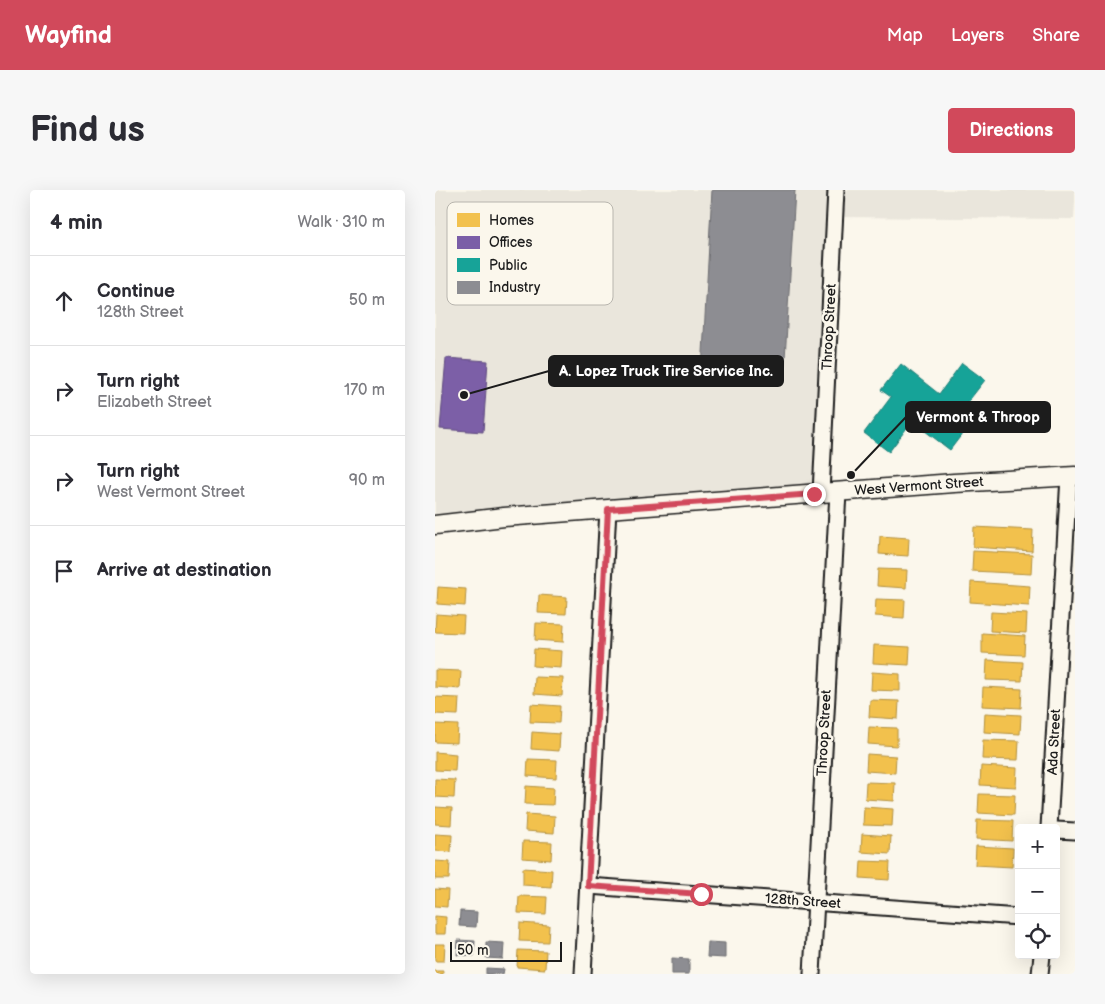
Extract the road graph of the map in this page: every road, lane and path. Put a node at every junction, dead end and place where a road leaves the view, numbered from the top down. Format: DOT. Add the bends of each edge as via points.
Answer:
graph roads {
  1 [pos="837,190"];
  2 [pos="1072,476"];
  3 [pos="829,493"];
  4 [pos="608,509"];
  5 [pos="435,525"];
  6 [pos="1049,824"];
  7 [pos="1060,830"];
  8 [pos="1075,831"];
  9 [pos="588,886"];
  10 [pos="815,901"];
  11 [pos="1015,916"];
  12 [pos="1041,959"];
  13 [pos="583,974"];
  14 [pos="812,974"];
  15 [pos="1041,974"];
  1 -- 3 [label="street, Throop Street"];
  2 -- 3 [label="street, West Vermont Street"];
  2 -- 6 [label="street, Ada Street"];
  3 -- 4 [label="street, West Vermont Street"];
  3 -- 10 [label="street, Throop Street"];
  4 -- 5 [label="street, West Vermont Street"];
  4 -- 9 [label="street"];
  7 -- 8 [label="street"];
  9 -- 10 [label="street, 128th Street"];
  9 -- 13 [label="street"];
  10 -- 11 [label="street, 128th Street"];
  10 -- 14 [label="street, Throop Street"];
  12 -- 15 [label="street"];
}
